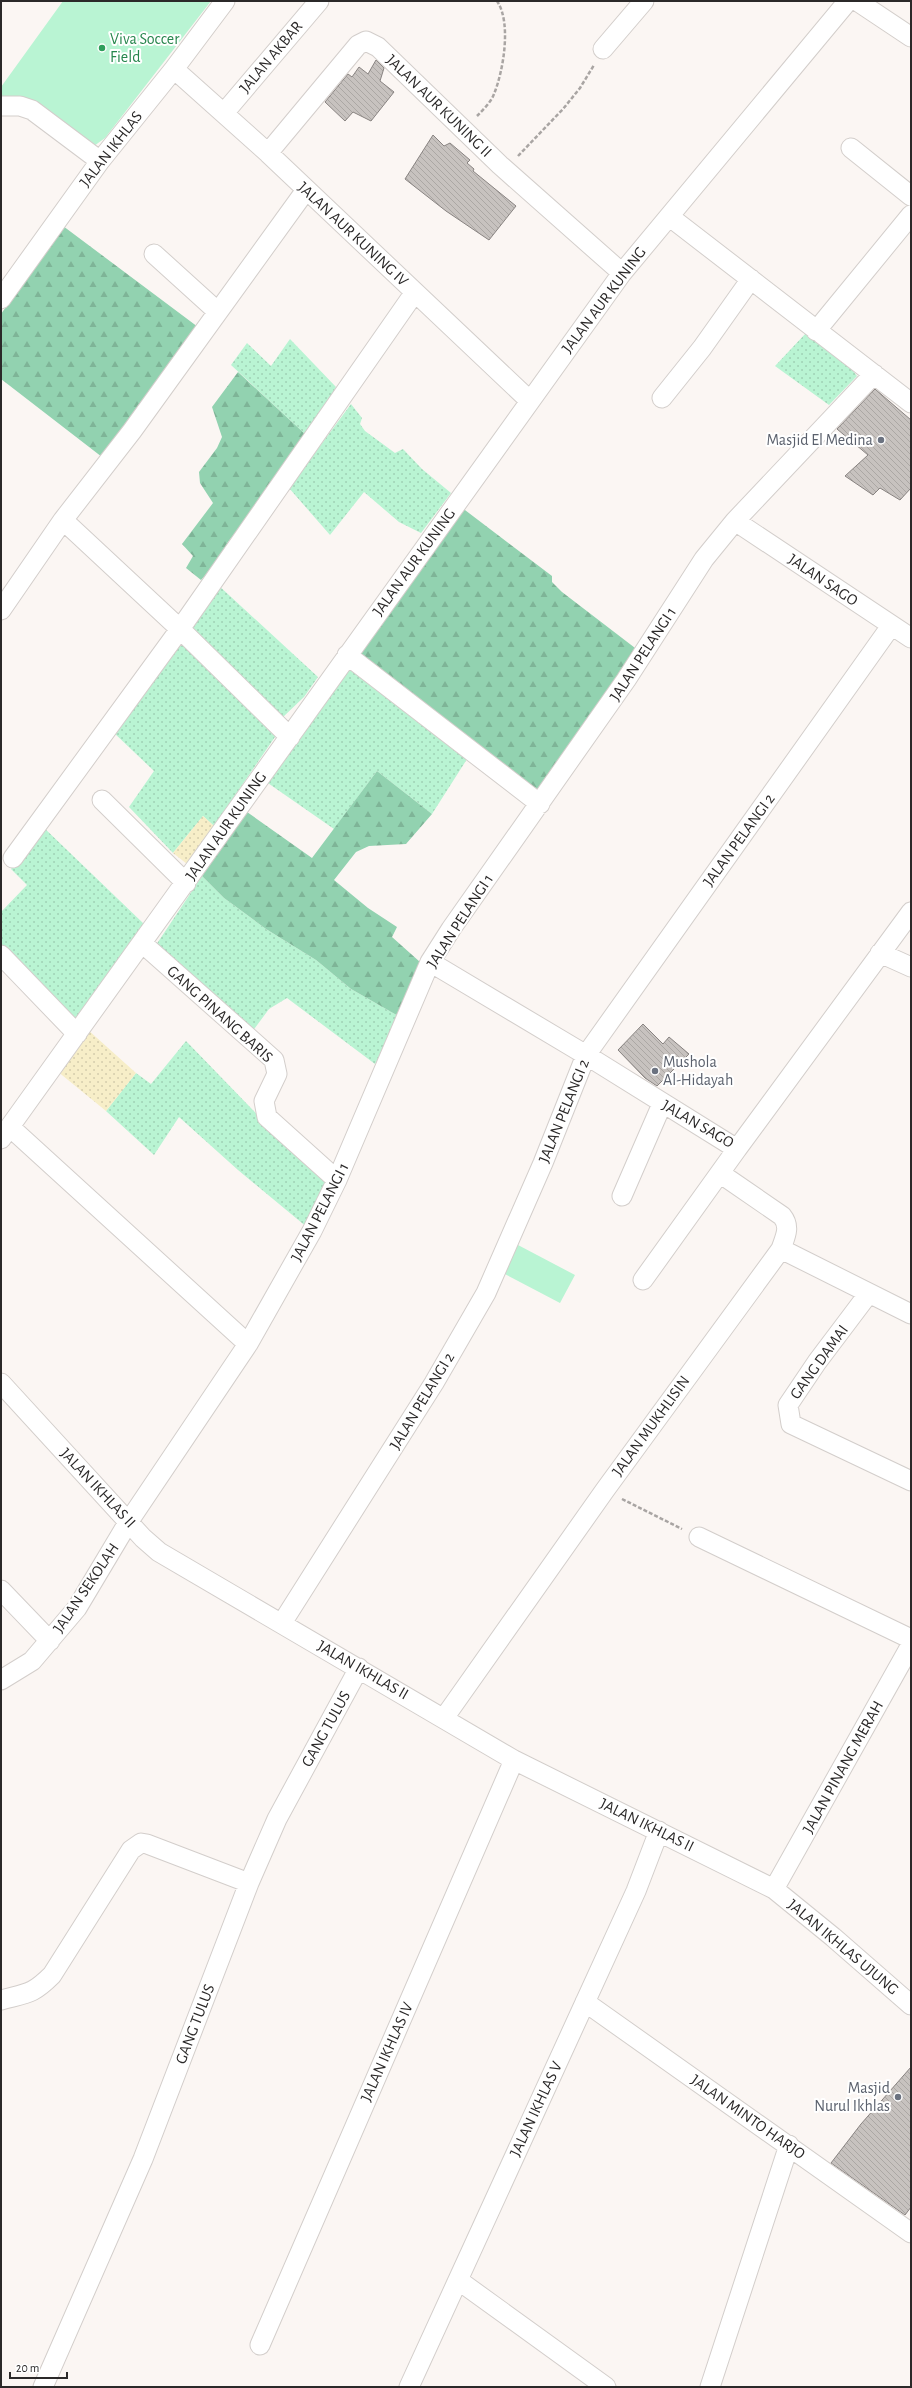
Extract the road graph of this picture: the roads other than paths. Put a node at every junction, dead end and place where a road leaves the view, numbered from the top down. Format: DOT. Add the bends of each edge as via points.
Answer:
graph roads {
  1 [pos="225,1"];
  2 [pos="318,1"];
  3 [pos="644,1"];
  4 [pos="848,1"];
  5 [pos="857,1"];
  6 [pos="911,37"];
  7 [pos="603,49"];
  8 [pos="174,69"];
  9 [pos="1,106"];
  10 [pos="224,113"];
  11 [pos="851,148"];
  12 [pos="268,153"];
  13 [pos="100,161"];
  14 [pos="306,190"];
  15 [pos="911,196"];
  16 [pos="911,215"];
  17 [pos="670,217"];
  18 [pos="154,254"];
  19 [pos="622,273"];
  20 [pos="751,279"];
  21 [pos="415,292"];
  22 [pos="1,299"];
  23 [pos="218,312"];
  24 [pos="816,331"];
  25 [pos="874,374"];
  26 [pos="662,398"];
  27 [pos="530,401"];
  28 [pos="911,403"];
  29 [pos="63,520"];
  30 [pos="735,521"];
  31 [pos="1,610"];
  32 [pos="891,626"];
  33 [pos="180,629"];
  34 [pos="911,638"];
  35 [pos="347,655"];
  36 [pos="290,737"];
  37 [pos="102,800"];
  38 [pos="540,804"];
  39 [pos="13,858"];
  40 [pos="186,883"];
  41 [pos="911,912"];
  42 [pos="142,943"];
  43 [pos="880,954"];
  44 [pos="1,955"];
  45 [pos="430,962"];
  46 [pos="911,967"];
  47 [pos="77,1034"];
  48 [pos="586,1055"];
  49 [pos="662,1104"];
  50 [pos="5,1133"];
  51 [pos="737,1149"];
  52 [pos="721,1174"];
  53 [pos="337,1180"];
  54 [pos="622,1196"];
  55 [pos="781,1249"];
  56 [pos="643,1280"];
  57 [pos="870,1293"];
  58 [pos="911,1314"];
  59 [pos="248,1344"];
  60 [pos="1,1383"];
  61 [pos="911,1481"];
  62 [pos="129,1521"];
  63 [pos="699,1537"];
  64 [pos="1,1590"];
  65 [pos="282,1623"];
  66 [pos="911,1639"];
  67 [pos="50,1641"];
  68 [pos="911,1645"];
  69 [pos="360,1668"];
  70 [pos="1,1680"];
  71 [pos="444,1718"];
  72 [pos="514,1760"];
  73 [pos="660,1831"];
  74 [pos="249,1883"];
  75 [pos="774,1889"];
  76 [pos="1,2000"];
  77 [pos="585,2002"];
  78 [pos="911,2004"];
  79 [pos="788,2146"];
  80 [pos="911,2233"];
  81 [pos="458,2280"];
  82 [pos="260,2345"];
  83 [pos="43,2387"];
  84 [pos="409,2387"];
  85 [pos="606,2387"];
  86 [pos="710,2387"];
  1 -- 8 [label="street, JALAN IKHLAS"];
  2 -- 10 [label="street, JALAN AKBAR"];
  3 -- 7 [label="street"];
  4 -- 17 [label="street, JALAN AUR KUNING"];
  5 -- 6 [label="street"];
  8 -- 10 [label="street, JALAN AUR KUNING IV"];
  8 -- 13 [label="street, JALAN IKHLAS"];
  9 -- 13 [label="street" via="20,106 32,110"];
  10 -- 12 [label="street, JALAN AUR KUNING IV"];
  11 -- 15 [label="street"];
  12 -- 14 [label="street, JALAN AUR KUNING IV"];
  12 -- 19 [label="street, JALAN AUR KUNING II" via="358,44 366,41 378,47 500,165"];
  13 -- 22 [label="street, JALAN IKHLAS"];
  14 -- 21 [label="street, JALAN AUR KUNING IV"];
  14 -- 23 [label="street"];
  16 -- 24 [label="street"];
  17 -- 19 [label="street, JALAN AUR KUNING"];
  17 -- 20 [label="street"];
  18 -- 23 [label="street"];
  19 -- 27 [label="street, JALAN AUR KUNING"];
  20 -- 24 [label="street"];
  20 -- 26 [label="street" via="702,348"];
  21 -- 27 [label="street, JALAN AUR KUNING IV"];
  21 -- 33 [label="street"];
  23 -- 29 [label="street" via="132,431"];
  24 -- 25 [label="street"];
  25 -- 28 [label="street"];
  25 -- 30 [label="street, JALAN PELANGI 1"];
  27 -- 35 [label="street, JALAN AUR KUNING"];
  29 -- 31 [label="street"];
  29 -- 33 [label="street"];
  30 -- 32 [label="street, JALAN SAGO"];
  30 -- 38 [label="street, JALAN PELANGI 1" via="704,560 626,680"];
  32 -- 34 [label="street, JALAN SAGO"];
  32 -- 48 [label="street, JALAN PELANGI 2"];
  33 -- 36 [label="street"];
  33 -- 39 [label="street"];
  35 -- 36 [label="street, JALAN AUR KUNING"];
  35 -- 38 [label="street"];
  36 -- 40 [label="street, JALAN AUR KUNING"];
  37 -- 40 [label="street"];
  38 -- 45 [label="street, JALAN PELANGI 1"];
  40 -- 42 [label="street, JALAN AUR KUNING"];
  41 -- 43 [label="street, JALAN SAGO"];
  42 -- 47 [label="street, JALAN AUR KUNING"];
  42 -- 53 [label="street, GANG PINANG BARIS" via="274,1060 277,1074 264,1101 267,1117"];
  43 -- 46 [label="street"];
  43 -- 51 [label="street, JALAN SAGO"];
  44 -- 47 [label="street"];
  45 -- 48 [label="street, JALAN SAGO"];
  45 -- 53 [label="street, JALAN PELANGI 1"];
  47 -- 50 [label="street, JALAN AUR KUNING"];
  48 -- 49 [label="street, JALAN SAGO"];
  48 -- 65 [label="street, JALAN PELANGI 2" via="543,1163 486,1293 434,1383"];
  49 -- 51 [label="street, JALAN SAGO"];
  49 -- 54 [label="street"];
  50 -- 59 [label="street"];
  51 -- 52 [label="street"];
  52 -- 55 [label="street, JALAN MUKHLISIN" via="782,1216 787,1228"];
  52 -- 56 [label="street"];
  53 -- 59 [label="street, JALAN PELANGI 1" via="312,1231"];
  55 -- 57 [label="street"];
  55 -- 71 [label="street, JALAN MUKHLISIN" via="605,1490"];
  57 -- 58 [label="street"];
  57 -- 61 [label="street, GANG DAMAI" via="817,1362 788,1406 791,1424"];
  59 -- 62 [label="street, JALAN PELANGI 1"];
  60 -- 62 [label="street, JALAN IKHLAS II"];
  62 -- 65 [label="street, JALAN IKHLAS II" via="159,1552"];
  62 -- 67 [label="street, JALAN SEKOLAH" via="77,1608"];
  63 -- 66 [label="street"];
  64 -- 67 [label="street"];
  65 -- 69 [label="street, JALAN IKHLAS II"];
  67 -- 70 [label="street, JALAN SEKOLAH" via="32,1661"];
  68 -- 75 [label="street, JALAN PINANG MERAH"];
  69 -- 71 [label="street, JALAN IKHLAS II"];
  69 -- 74 [label="street, GANG TULUS" via="277,1819"];
  71 -- 72 [label="street, JALAN IKHLAS II"];
  72 -- 73 [label="street, JALAN IKHLAS II"];
  72 -- 82 [label="street, JALAN IKHLAS IV"];
  73 -- 75 [label="street, JALAN IKHLAS II"];
  73 -- 77 [label="street, JALAN IKHLAS V" via="636,1891"];
  74 -- 76 [label="street" via="141,1843 131,1850 52,1975 27,1995"];
  74 -- 83 [label="street, GANG TULUS" via="143,2159"];
  75 -- 78 [label="street, JALAN IKHLAS UJUNG"];
  77 -- 79 [label="street, JALAN MINTO HARJO"];
  77 -- 81 [label="street, JALAN IKHLAS V"];
  79 -- 80 [label="street, JALAN MINTO HARJO"];
  79 -- 86 [label="street"];
  81 -- 84 [label="street, JALAN IKHLAS V"];
  81 -- 85 [label="street"];
}
